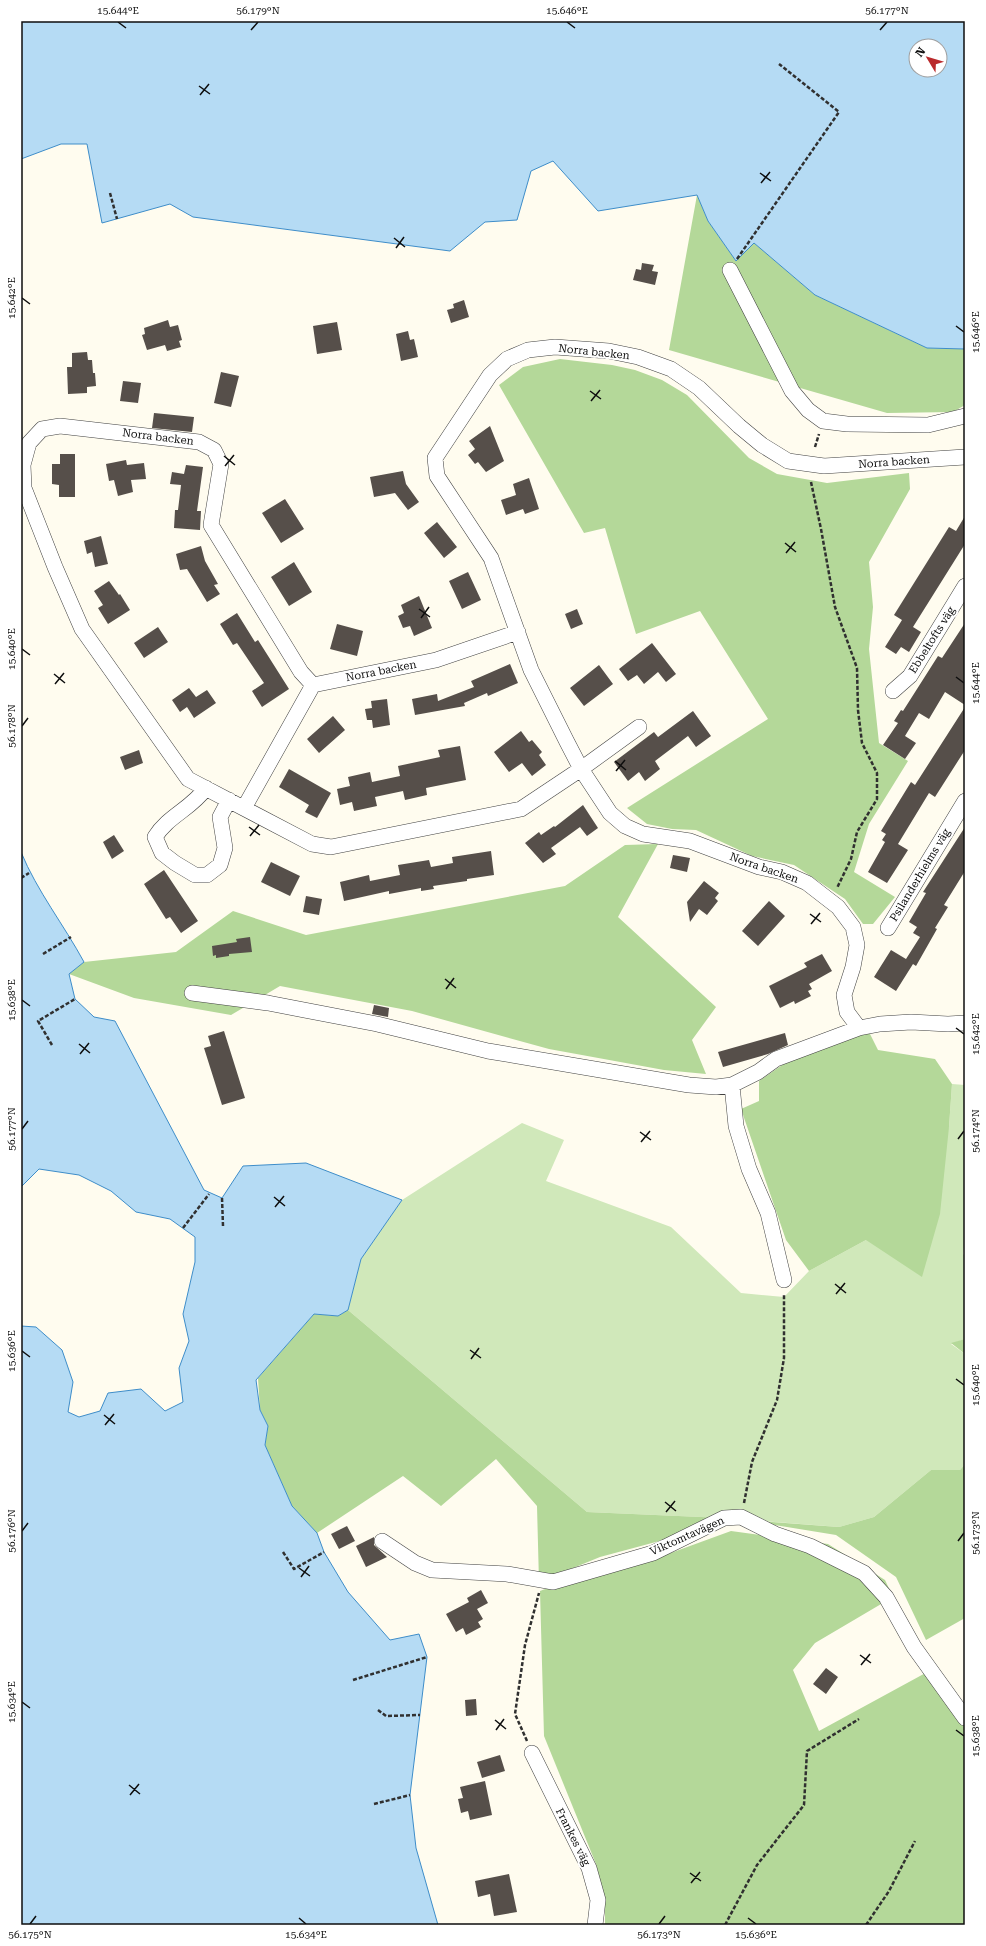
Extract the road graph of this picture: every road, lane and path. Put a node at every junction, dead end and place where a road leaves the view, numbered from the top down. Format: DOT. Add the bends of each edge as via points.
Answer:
graph roads {
  1 [pos="779,64"];
  2 [pos="110,193"];
  3 [pos="117,219"];
  4 [pos="733,266"];
  5 [pos="965,416"];
  6 [pos="965,457"];
  7 [pos="810,482"];
  8 [pos="965,586"];
  9 [pos="518,632"];
  10 [pos="313,685"];
  11 [pos="893,691"];
  12 [pos="639,727"];
  13 [pos="581,769"];
  14 [pos="206,788"];
  15 [pos="229,800"];
  16 [pos="965,801"];
  17 [pos="244,808"];
  18 [pos="29,873"];
  19 [pos="21,878"];
  20 [pos="830,901"];
  21 [pos="888,928"];
  22 [pos="71,937"];
  23 [pos="43,954"];
  24 [pos="192,993"];
  25 [pos="75,999"];
  26 [pos="965,1023"];
  27 [pos="859,1028"];
  28 [pos="52,1045"];
  29 [pos="732,1084"];
  30 [pos="209,1194"];
  31 [pos="222,1198"];
  32 [pos="223,1226"];
  33 [pos="183,1228"];
  34 [pos="784,1280"];
  35 [pos="741,1517"];
  36 [pos="382,1541"];
  37 [pos="283,1552"];
  38 [pos="324,1552"];
  39 [pos="540,1591"];
  40 [pos="427,1657"];
  41 [pos="353,1680"];
  42 [pos="378,1710"];
  43 [pos="420,1715"];
  44 [pos="965,1718"];
  45 [pos="859,1719"];
  46 [pos="532,1753"];
  47 [pos="410,1794"];
  48 [pos="374,1804"];
  49 [pos="915,1841"];
  50 [pos="594,1925"];
  51 [pos="725,1925"];
  52 [pos="866,1925"];
  1 -- 4 [label="path" via="838,112"];
  2 -- 3 [label="path"];
  4 -- 5 [label="street" via="792,391 808,410 823,421 846,424 928,425"];
  6 -- 9 [label="street, Norra backen" via="824,466 788,461 750,435 699,388 671,369 638,357 609,351 555,347 528,350 507,359 490,375 435,458 436,476 491,558"];
  7 -- 20 [label="path" via="835,607 857,668 862,743 877,773 877,799 857,832 851,859"];
  8 -- 11 [label="street, Ebbeltofts väg" via="910,676"];
  9 -- 10 [label="street, Norra backen" via="436,660"];
  9 -- 13 [label="street, Norra backen" via="531,670"];
  10 -- 14 [label="street, Norra backen" via="301,672 211,524 222,464 214,450 199,442 60,426 42,429 29,443 23,464 24,488 82,629 188,779"];
  10 -- 17 [label="street"];
  12 -- 13 [label="street, Norra backen"];
  13 -- 17 [label="street, Norra backen" via="521,809 331,847 312,844"];
  13 -- 20 [label="street, Norra backen" via="610,812 625,826 644,834 690,841 759,867 782,872 807,883"];
  14 -- 15 [label="street, Norra backen"];
  14 -- 15 [label="street" via="197,801 162,826 155,838 162,853 195,875 207,875 220,864 225,848 220,816"];
  15 -- 17 [label="street, Norra backen"];
  16 -- 21 [label="street, Psilanderhielms väg"];
  18 -- 19 [label="path"];
  20 -- 27 [label="street, Norra backen" via="838,907 853,927 857,945 844,995 847,1012"];
  22 -- 23 [label="path"];
  24 -- 29 [label="street" via="268,1003 377,1024 488,1051 690,1085 716,1087"];
  25 -- 28 [label="path" via="38,1021"];
  26 -- 27 [label="street" via="911,1022"];
  27 -- 29 [label="street" via="776,1059 758,1072"];
  29 -- 34 [label="street" via="736,1126 749,1169 768,1213"];
  30 -- 33 [label="path"];
  31 -- 32 [label="path"];
  34 -- 35 [label="path" via="784,1358 778,1393 752,1462"];
  35 -- 36 [label="street, Viktomtavägen" via="724,1518 653,1552 553,1582 506,1574 432,1570 415,1563"];
  35 -- 44 [label="street" via="775,1534 810,1546 864,1573 886,1596 914,1647"];
  37 -- 38 [label="path" via="294,1568"];
  39 -- 46 [label="path" via="525,1645 515,1714"];
  40 -- 41 [label="path"];
  42 -- 43 [label="path" via="386,1716"];
  45 -- 51 [label="path" via="807,1750 804,1805 757,1865"];
  46 -- 50 [label="street, Frankes väg" via="590,1868 598,1900"];
  47 -- 48 [label="path"];
  49 -- 52 [label="path" via="889,1891"];
}
